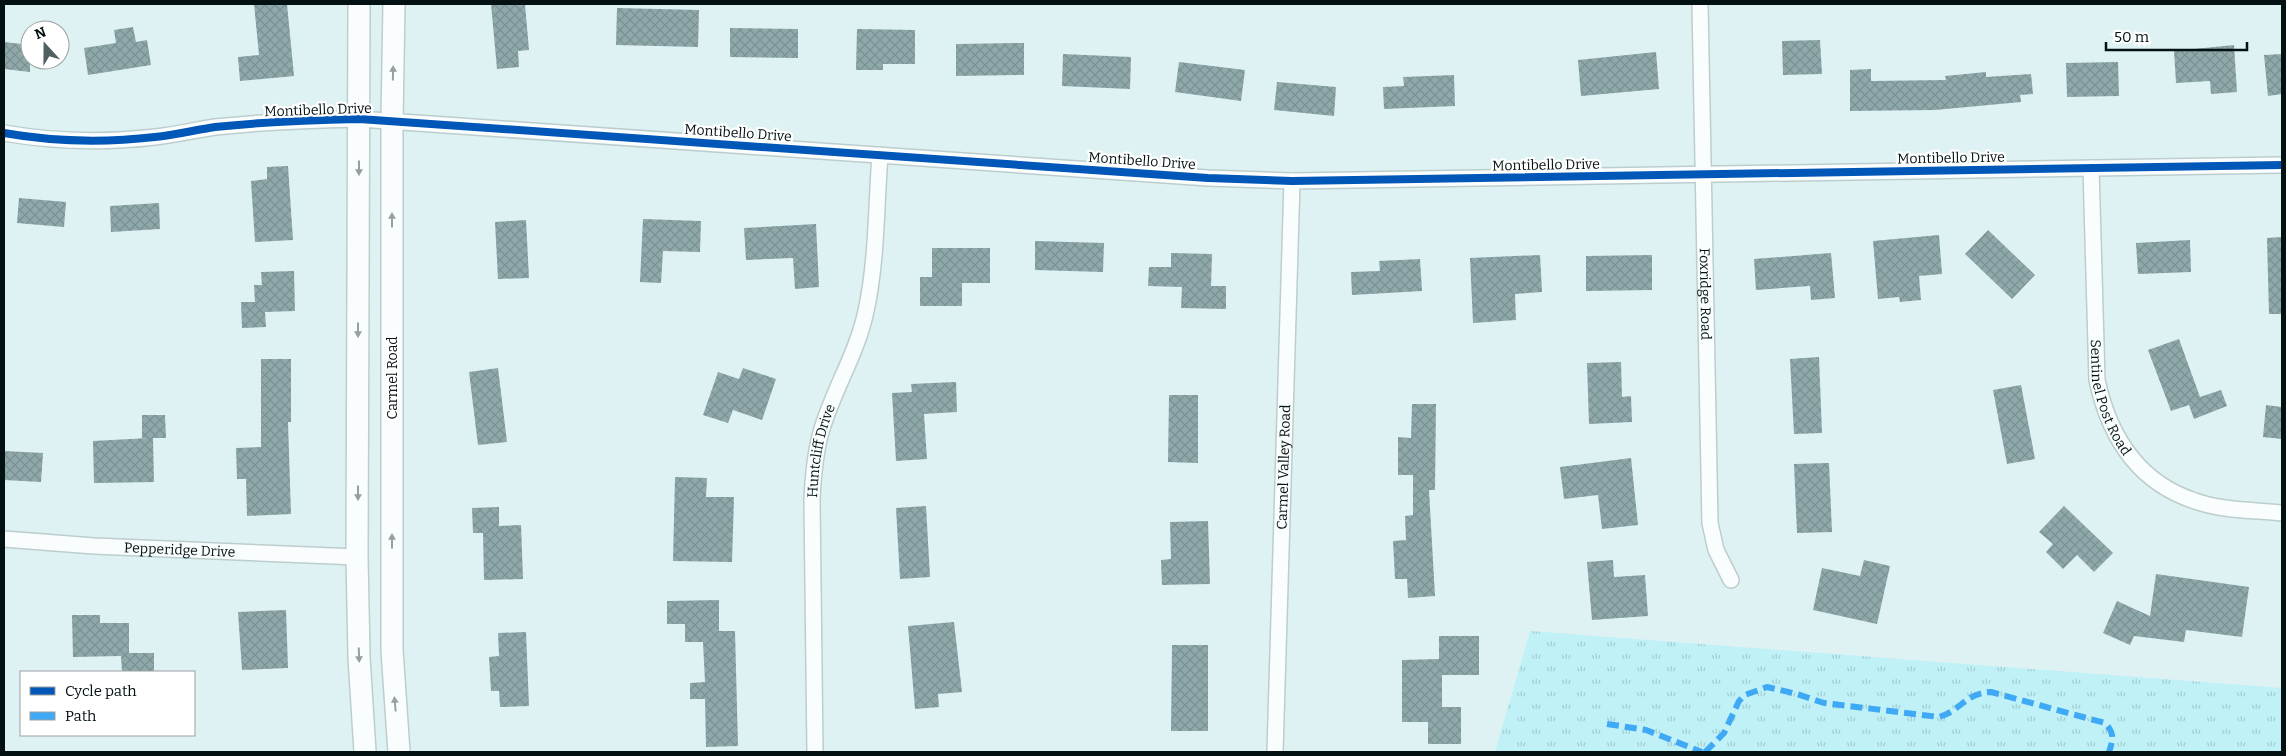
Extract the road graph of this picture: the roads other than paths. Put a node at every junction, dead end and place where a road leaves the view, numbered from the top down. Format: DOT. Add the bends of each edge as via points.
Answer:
graph roads {
  1 [pos="359,4"];
  2 [pos="394,4"];
  3 [pos="1700,4"];
  4 [pos="359,119"];
  5 [pos="392,121"];
  6 [pos="4,133"];
  7 [pos="880,155"];
  8 [pos="2282,165"];
  9 [pos="2091,168"];
  10 [pos="1704,174"];
  11 [pos="1292,181"];
  12 [pos="2282,513"];
  13 [pos="4,539"];
  14 [pos="357,557"];
  15 [pos="1731,580"];
  16 [pos="365,752"];
  17 [pos="399,752"];
  18 [pos="815,752"];
  19 [pos="1275,752"];
  1 -- 4 [label="main road"];
  5 -- 2 [label="main road, Carmel Road, one-way"];
  3 -- 10 [label="street, Foxridge Road"];
  4 -- 5 [label="street, Montibello Drive"];
  4 -- 6 [label="street, Montibello Drive" via="215,127 156,137 89,142 45,140"];
  4 -- 14 [label="main road, one-way"];
  5 -- 7 [label="street, Montibello Drive"];
  17 -- 5 [label="main road, Carmel Road, one-way" via="392,650"];
  7 -- 11 [label="street, Montibello Drive"];
  7 -- 18 [label="street, Huntcliff Drive" via="866,311 854,352 821,432 814,467"];
  8 -- 9 [label="street, Montibello Drive"];
  9 -- 10 [label="street, Montibello Drive"];
  9 -- 12 [label="street, Sentinel Post Road" via="2097,380 2103,408 2116,437 2155,481 2183,496 2221,507"];
  10 -- 11 [label="street, Montibello Drive"];
  10 -- 15 [label="street, Foxridge Road" via="1710,523 1715,546"];
  11 -- 19 [label="street, Carmel Valley Road"];
  13 -- 14 [label="street, Pepperidge Drive"];
  14 -- 16 [label="main road, one-way"];
}
